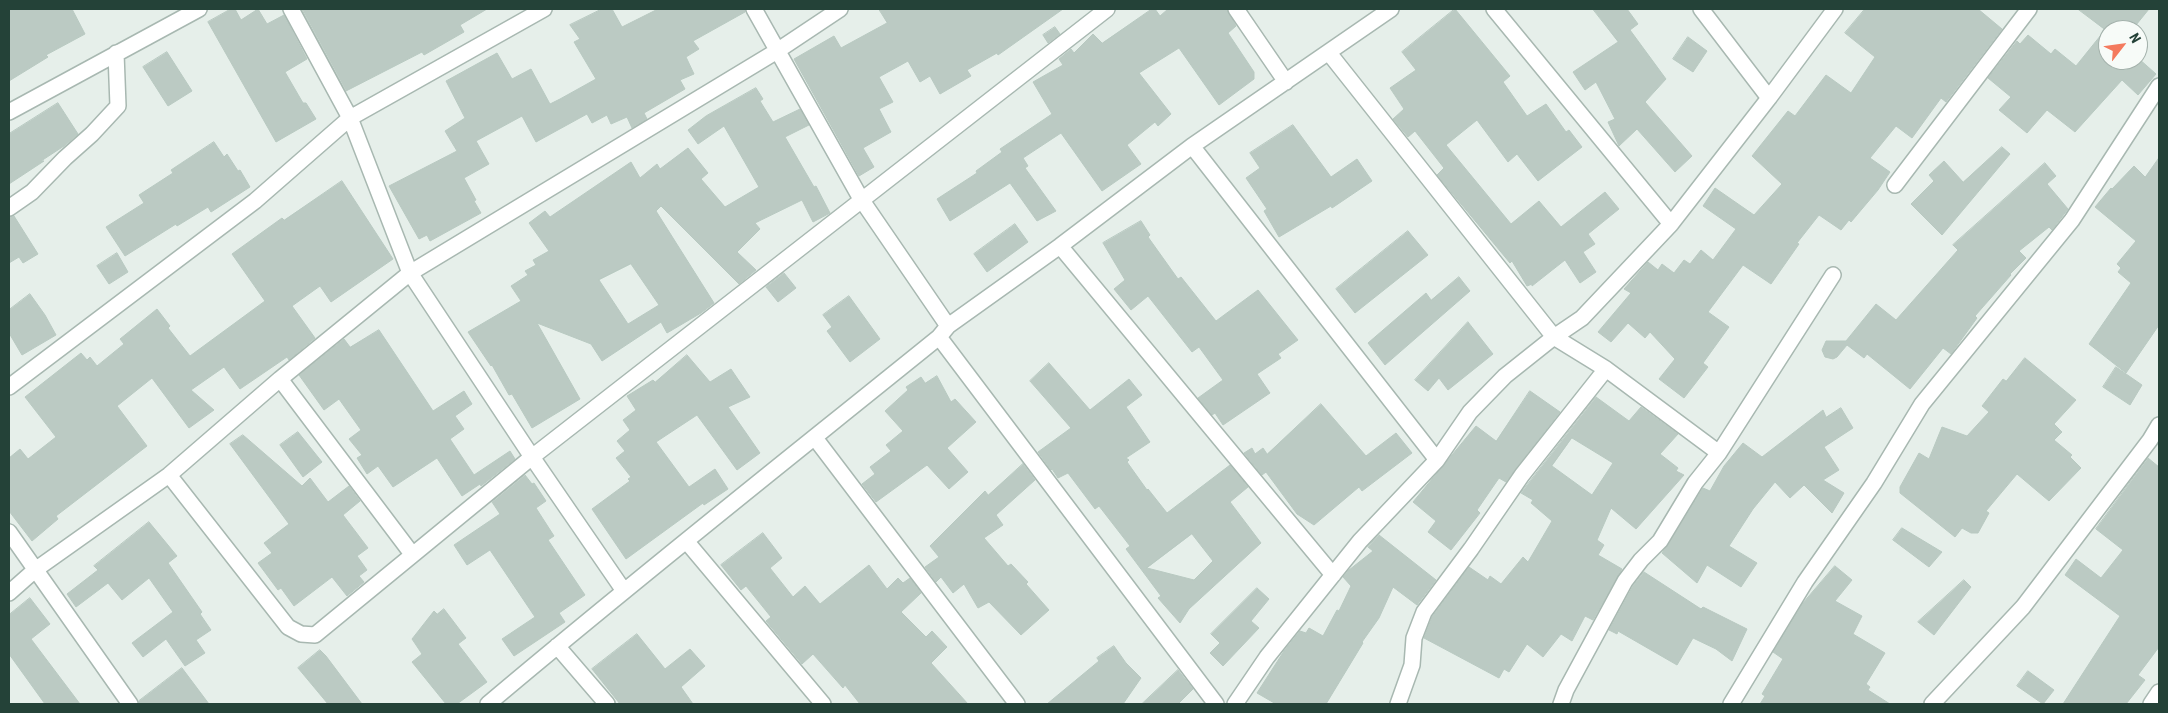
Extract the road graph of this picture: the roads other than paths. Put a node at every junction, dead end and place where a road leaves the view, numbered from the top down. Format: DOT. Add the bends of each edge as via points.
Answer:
graph roads {
  1 [pos="199,9"];
  2 [pos="290,9"];
  3 [pos="544,9"];
  4 [pos="754,9"];
  5 [pos="840,9"];
  6 [pos="1107,9"];
  7 [pos="1236,9"];
  8 [pos="1391,9"];
  9 [pos="1494,9"];
  10 [pos="1701,9"];
  11 [pos="1834,9"];
  12 [pos="2029,9"];
  13 [pos="777,51"];
  14 [pos="116,52"];
  15 [pos="1329,53"];
  16 [pos="1286,82"];
  17 [pos="2159,86"];
  18 [pos="1769,98"];
  19 [pos="9,112"];
  20 [pos="350,118"];
  21 [pos="1192,146"];
  22 [pos="1895,185"];
  23 [pos="861,199"];
  24 [pos="9,208"];
  25 [pos="1671,224"];
  26 [pos="1060,246"];
  27 [pos="410,272"];
  28 [pos="1833,275"];
  29 [pos="944,331"];
  30 [pos="1554,337"];
  31 [pos="1606,369"];
  32 [pos="280,380"];
  33 [pos="9,387"];
  34 [pos="2159,425"];
  35 [pos="815,438"];
  36 [pos="2154,444"];
  37 [pos="1719,452"];
  38 [pos="532,457"];
  39 [pos="1437,460"];
  40 [pos="169,476"];
  41 [pos="9,532"];
  42 [pos="687,542"];
  43 [pos="412,554"];
  44 [pos="36,570"];
  45 [pos="1333,575"];
  46 [pos="624,591"];
  47 [pos="9,593"];
  48 [pos="557,646"];
  49 [pos="2159,692"];
  50 [pos="130,704"];
  51 [pos="488,704"];
  52 [pos="607,704"];
  53 [pos="823,704"];
  54 [pos="1017,704"];
  55 [pos="1216,704"];
  56 [pos="1235,704"];
  57 [pos="1398,704"];
  58 [pos="1561,704"];
  59 [pos="1731,704"];
  60 [pos="1932,704"];
  61 [pos="2151,704"];
  1 -- 14 [label="street"];
  2 -- 20 [label="street"];
  3 -- 20 [label="street"];
  4 -- 13 [label="street"];
  5 -- 13 [label="street"];
  6 -- 23 [label="street"];
  7 -- 16 [label="street"];
  8 -- 15 [label="street"];
  9 -- 25 [label="street"];
  10 -- 18 [label="street"];
  11 -- 18 [label="street"];
  12 -- 22 [label="street"];
  13 -- 23 [label="street"];
  13 -- 27 [label="street"];
  14 -- 19 [label="street"];
  14 -- 24 [label="street" via="118,106 32,192"];
  15 -- 16 [label="street"];
  15 -- 30 [label="street"];
  16 -- 21 [label="street"];
  17 -- 59 [label="street" via="2072,220 1922,404 1874,483 1805,582"];
  18 -- 25 [label="street"];
  20 -- 27 [label="street"];
  20 -- 33 [label="street" via="255,201"];
  21 -- 26 [label="street"];
  21 -- 39 [label="street"];
  23 -- 29 [label="street"];
  23 -- 38 [label="street"];
  25 -- 30 [label="street" via="1582,318"];
  26 -- 29 [label="street"];
  26 -- 45 [label="street"];
  27 -- 32 [label="street"];
  27 -- 38 [label="street"];
  28 -- 37 [label="street"];
  29 -- 35 [label="street"];
  29 -- 55 [label="street"];
  30 -- 31 [label="street"];
  30 -- 39 [label="street" via="1505,376 1470,412"];
  31 -- 37 [label="street"];
  31 -- 57 [label="street" via="1522,475 1424,612 1414,638 1412,665"];
  32 -- 40 [label="street"];
  32 -- 43 [label="street"];
  34 -- 36 [label="street"];
  35 -- 42 [label="street"];
  35 -- 54 [label="street"];
  36 -- 60 [label="street" via="2023,607"];
  37 -- 58 [label="street" via="1695,483 1660,541 1625,581"];
  38 -- 43 [label="street"];
  38 -- 46 [label="street"];
  39 -- 45 [label="street" via="1360,541"];
  40 -- 43 [label="street" via="288,628 301,634 315,634"];
  40 -- 44 [label="street"];
  41 -- 44 [label="street"];
  42 -- 46 [label="street"];
  42 -- 53 [label="street"];
  44 -- 47 [label="street"];
  44 -- 50 [label="street"];
  45 -- 56 [label="street" via="1267,657"];
  46 -- 48 [label="street"];
  48 -- 51 [label="street"];
  48 -- 52 [label="street"];
  49 -- 61 [label="street"];
}
